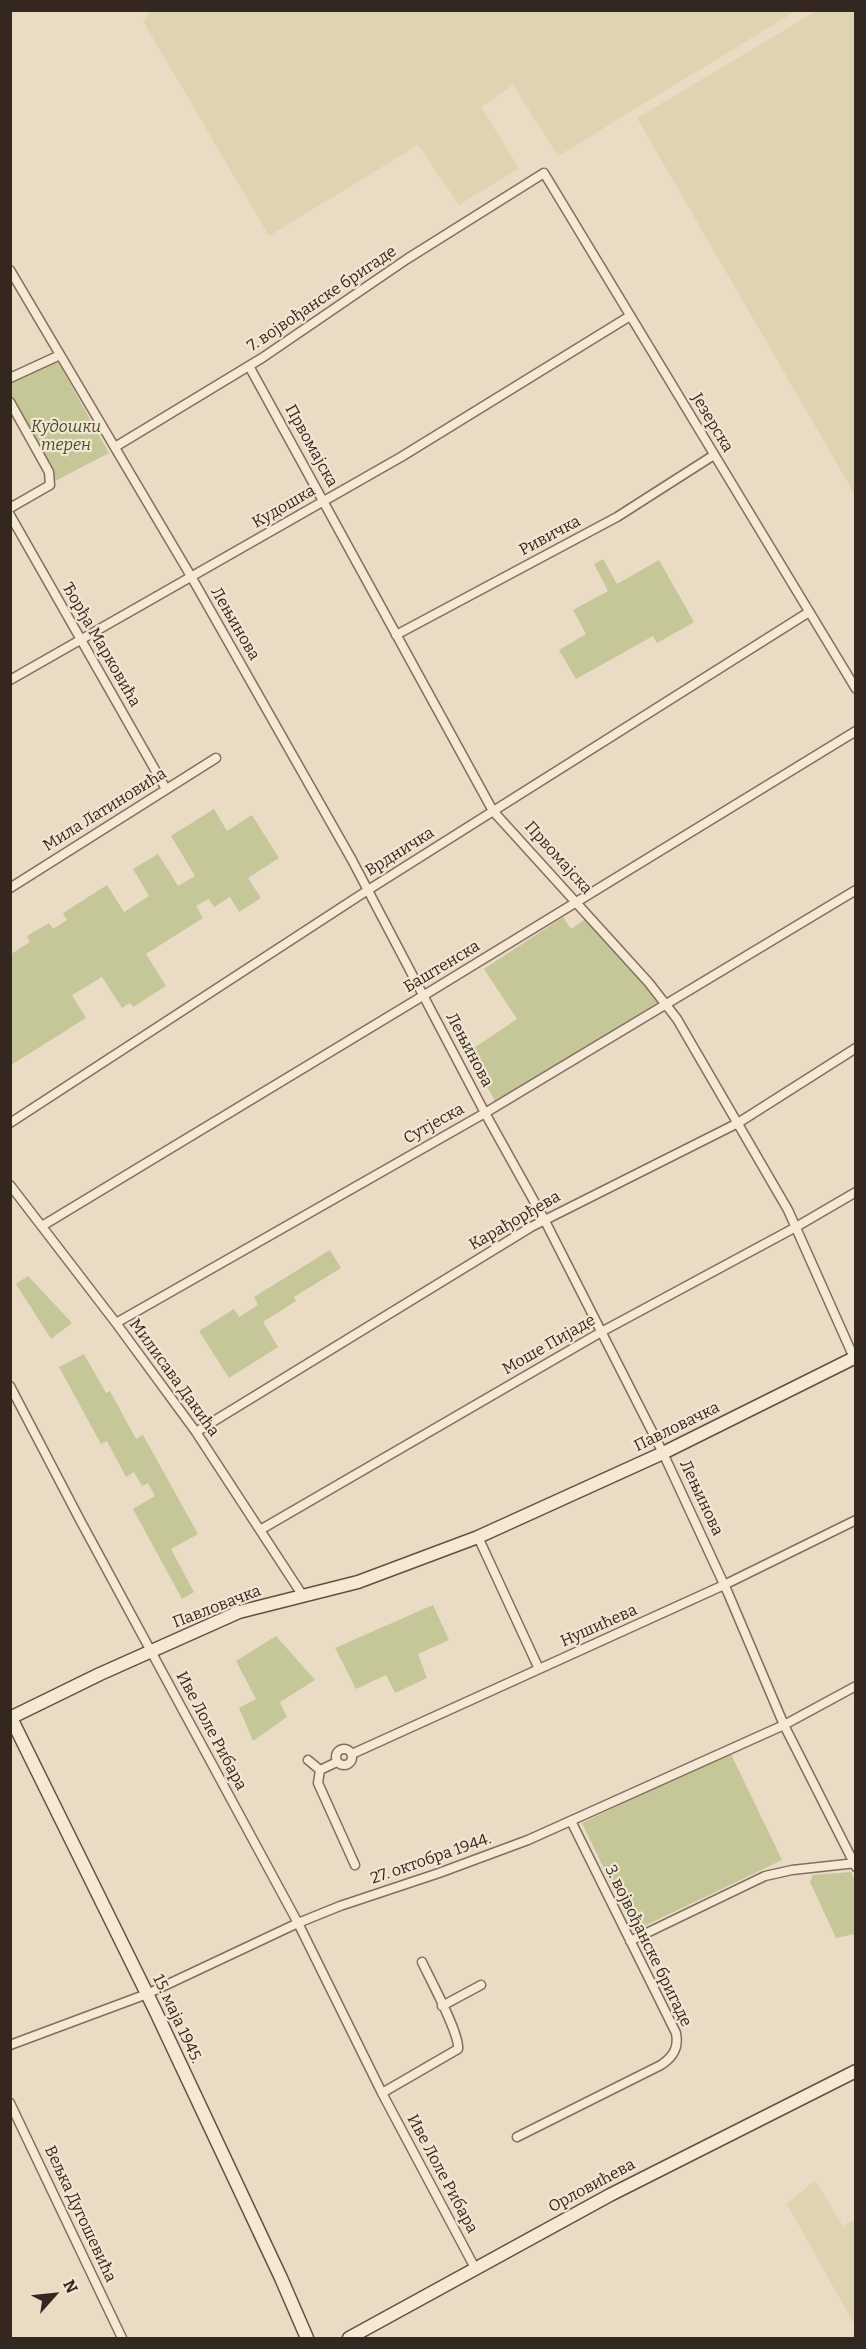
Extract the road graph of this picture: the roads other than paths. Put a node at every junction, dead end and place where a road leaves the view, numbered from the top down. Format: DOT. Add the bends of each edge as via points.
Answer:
graph roads {
  1 [pos="544,173"];
  2 [pos="10,270"];
  3 [pos="630,316"];
  4 [pos="60,356"];
  5 [pos="249,366"];
  6 [pos="10,378"];
  7 [pos="10,402"];
  8 [pos="115,447"];
  9 [pos="714,455"];
  10 [pos="325,501"];
  11 [pos="10,508"];
  12 [pos="10,515"];
  13 [pos="192,578"];
  14 [pos="809,612"];
  15 [pos="396,635"];
  16 [pos="81,641"];
  17 [pos="10,680"];
  18 [pos="855,689"];
  19 [pos="855,731"];
  20 [pos="216,758"];
  21 [pos="166,789"];
  22 [pos="493,811"];
  23 [pos="10,888"];
  24 [pos="368,890"];
  25 [pos="855,890"];
  26 [pos="577,902"];
  27 [pos="423,996"];
  28 [pos="668,1005"];
  29 [pos="855,1048"];
  30 [pos="486,1113"];
  31 [pos="10,1123"];
  32 [pos="738,1123"];
  33 [pos="10,1185"];
  34 [pos="855,1192"];
  35 [pos="544,1219"];
  36 [pos="42,1226"];
  37 [pos="796,1227"];
  38 [pos="116,1323"];
  39 [pos="603,1331"];
  40 [pos="855,1358"];
  41 [pos="10,1386"];
  42 [pos="195,1432"];
  43 [pos="663,1453"];
  44 [pos="855,1520"];
  45 [pos="260,1530"];
  46 [pos="478,1537"];
  47 [pos="724,1586"];
  48 [pos="303,1596"];
  49 [pos="151,1652"];
  50 [pos="539,1670"];
  51 [pos="855,1686"];
  52 [pos="11,1717"];
  53 [pos="784,1725"];
  54 [pos="308,1760"];
  55 [pos="320,1770"];
  56 [pos="571,1821"];
  57 [pos="355,1865"];
  58 [pos="855,1865"];
  59 [pos="298,1923"];
  60 [pos="630,1941"];
  61 [pos="422,1962"];
  62 [pos="481,1985"];
  63 [pos="147,1994"];
  64 [pos="442,2006"];
  65 [pos="10,2044"];
  66 [pos="855,2071"];
  67 [pos="382,2093"];
  68 [pos="10,2103"];
  69 [pos="517,2137"];
  70 [pos="475,2268"];
  71 [pos="122,2338"];
  72 [pos="307,2338"];
  73 [pos="349,2338"];
  1 -- 3 [label="street, Језерска"];
  1 -- 5 [label="street, 7. војвођанске бригаде" via="407,259"];
  2 -- 4 [label="street, Лењинова"];
  3 -- 9 [label="street, Језерска"];
  3 -- 10 [label="street, Кудошка"];
  4 -- 6 [label="street"];
  4 -- 8 [label="street, Лењинова"];
  5 -- 8 [label="street, 7. војвођанске бригаде"];
  5 -- 10 [label="street, Првомајска"];
  7 -- 11 [label="street" via="49,472 50,485"];
  8 -- 13 [label="street, Лењинова"];
  9 -- 14 [label="street, Језерска"];
  9 -- 15 [label="street, Ривичка" via="617,517"];
  10 -- 13 [label="street, Кудошка"];
  10 -- 15 [label="street, Првомајска"];
  12 -- 16 [label="street, Ђорђа Марковића"];
  13 -- 16 [label="street, Кудошка"];
  13 -- 24 [label="street, Лењинова"];
  14 -- 18 [label="street, Језерска"];
  14 -- 22 [label="street, Врдничка"];
  15 -- 22 [label="street, Првомајска"];
  16 -- 17 [label="street, Кудошка"];
  16 -- 21 [label="street, Ђорђа Марковића"];
  19 -- 26 [label="street, Баштенска"];
  20 -- 21 [label="street, Мила Латиновића"];
  21 -- 23 [label="street, Мила Латиновића"];
  22 -- 24 [label="street, Врдничка"];
  22 -- 26 [label="street, Првомајска"];
  24 -- 27 [label="street, Лењинова"];
  24 -- 31 [label="street, Врдничка"];
  25 -- 28 [label="street, Сутјеска"];
  26 -- 27 [label="street, Баштенска"];
  26 -- 28 [label="street, Првомајска"];
  27 -- 30 [label="street, Лењинова"];
  27 -- 36 [label="street, Баштенска"];
  28 -- 30 [label="street, Сутјеска"];
  28 -- 32 [label="street, Првомајска"];
  29 -- 32 [label="street, Карађорђева"];
  30 -- 35 [label="street, Лењинова"];
  30 -- 38 [label="street, Сутјеска"];
  32 -- 35 [label="street, Карађорђева"];
  32 -- 37 [label="street, Првомајска"];
  33 -- 36 [label="street, Милисава Дакића"];
  34 -- 37 [label="street, Моше Пијаде"];
  35 -- 39 [label="street, Лењинова"];
  35 -- 42 [label="street, Карађорђева"];
  36 -- 38 [label="street, Милисава Дакића"];
  37 -- 39 [label="street, Моше Пијаде"];
  37 -- 40 [label="street, Првомајска"];
  38 -- 42 [label="street, Милисава Дакића"];
  39 -- 43 [label="street, Лењинова"];
  39 -- 45 [label="street, Моше Пијаде"];
  40 -- 43 [label="street, Павловачка"];
  41 -- 49 [label="street, Иве Лоле Рибара"];
  42 -- 45 [label="street, Милисава Дакића"];
  43 -- 46 [label="street, Павловачка"];
  43 -- 47 [label="street, Лењинова"];
  44 -- 47 [label="street, Нушићева"];
  45 -- 48 [label="street, Милисава Дакића"];
  46 -- 48 [label="street, Павловачка" via="371,1578"];
  46 -- 50 [label="street"];
  47 -- 50 [label="street, Нушићева"];
  47 -- 53 [label="street, Лењинова"];
  48 -- 49 [label="street, Павловачка" via="239,1612"];
  49 -- 52 [label="street, Павловачка"];
  49 -- 59 [label="street, Иве Лоле Рибара"];
  50 -- 55 [label="street, Нушићева" via="352,1754 348,1765 337,1762"];
  51 -- 53 [label="street, 27. октобра 1944."];
  52 -- 63 [label="street, 15. маја 1945."];
  53 -- 56 [label="street, 27. октобра 1944."];
  53 -- 58 [label="street, Лењинова"];
  54 -- 55 [label="street"];
  55 -- 57 [label="street" via="318,1783"];
  56 -- 59 [label="street, 27. октобра 1944."];
  56 -- 60 [label="street, 3. војвођанске бригаде"];
  58 -- 60 [label="street" via="765,1876"];
  59 -- 63 [label="street, 27. октобра 1944."];
  59 -- 67 [label="street, Иве Лоле Рибара"];
  60 -- 69 [label="street, 3. војвођанске бригаде" via="676,2033 677,2044 670,2060"];
  61 -- 64 [label="street"];
  62 -- 64 [label="street"];
  63 -- 65 [label="street, 27. октобра 1944."];
  63 -- 72 [label="street, 15. маја 1945."];
  64 -- 67 [label="street" via="458,2049"];
  66 -- 70 [label="street, Орловићева" via="610,2194"];
  67 -- 70 [label="street, Иве Лоле Рибара"];
  68 -- 71 [label="street, Вељка Дугошевића"];
  70 -- 73 [label="street, Орловићева"];
}
